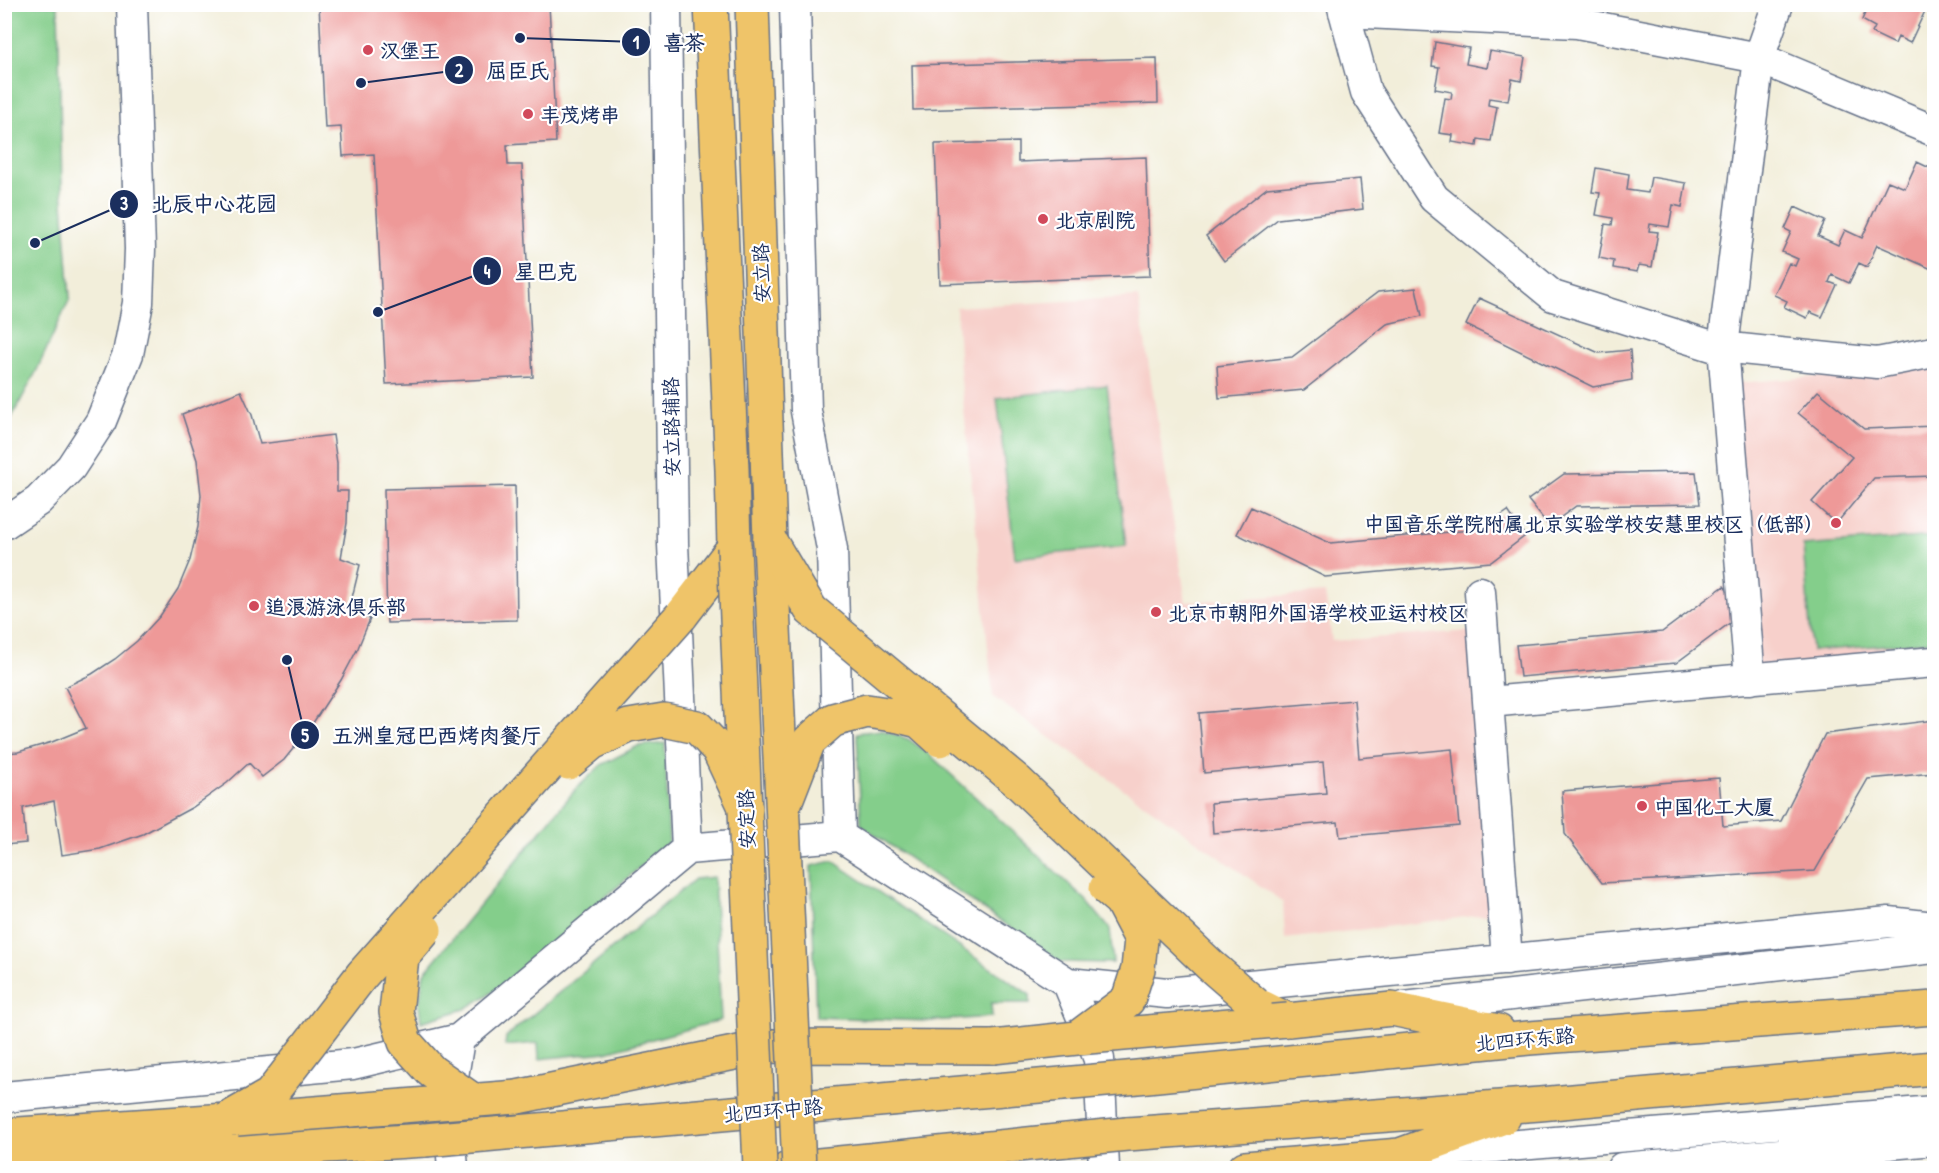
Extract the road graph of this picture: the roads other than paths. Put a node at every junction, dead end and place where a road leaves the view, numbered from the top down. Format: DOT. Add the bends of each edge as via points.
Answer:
graph roads {
  1 [pos="132,4"];
  2 [pos="666,4"];
  3 [pos="711,4"];
  4 [pos="752,4"];
  5 [pos="795,4"];
  6 [pos="1778,4"];
  7 [pos="1343,8"];
  8 [pos="1759,58"];
  9 [pos="1935,131"];
  10 [pos="1723,347"];
  11 [pos="1935,352"];
  12 [pos="732,470"];
  13 [pos="4,525"];
  14 [pos="770,541"];
  15 [pos="734,547"];
  16 [pos="1480,592"];
  17 [pos="1935,662"];
  18 [pos="1750,679"];
  19 [pos="1489,702"];
  20 [pos="783,808"];
  21 [pos="746,809"];
  22 [pos="840,836"];
  23 [pos="687,849"];
  24 [pos="1935,927"];
  25 [pos="1935,948"];
  26 [pos="1507,960"];
  27 [pos="1068,983"];
  28 [pos="1935,1008"];
  29 [pos="1392,1009"];
  30 [pos="1288,1020"];
  31 [pos="1077,1038"];
  32 [pos="1529,1038"];
  33 [pos="459,1040"];
  34 [pos="1935,1068"];
  35 [pos="1062,1084"];
  36 [pos="4,1096"];
  37 [pos="474,1101"];
  38 [pos="1540,1104"];
  39 [pos="1935,1112"];
  40 [pos="226,1119"];
  41 [pos="4,1135"];
  42 [pos="1935,1140"];
  43 [pos="1400,1155"];
  44 [pos="126,1158"];
  45 [pos="1808,1160"];
  46 [pos="4,1166"];
  47 [pos="1304,1166"];
  48 [pos="86,1168"];
  49 [pos="453,1168"];
  50 [pos="760,1168"];
  51 [pos="789,1168"];
  52 [pos="799,1168"];
  53 [pos="1104,1168"];
  54 [pos="1245,1168"];
  55 [pos="1622,1168"];
  1 -- 13 [label="street" via="140,249 138,303 128,354 101,421 71,466 38,501"];
  2 -- 23 [label="street, 安立路辅路" via="673,544"];
  3 -- 12 [label="main road, 安立路"];
  4 -- 14 [label="main road, 安立路"];
  5 -- 22 [label="street" via="806,411 832,549"];
  6 -- 8 [label="street"];
  7 -- 8 [label="street" via="1577,23"];
  7 -- 10 [label="street" via="1366,92 1434,198 1553,296"];
  8 -- 9 [label="street"];
  8 -- 10 [label="street"];
  10 -- 11 [label="street" via="1877,363"];
  10 -- 18 [label="street"];
  12 -- 15 [label="main road, 安定路"];
  14 -- 20 [label="main road, 安定路, bridge"];
  14 -- 30 [label="main road, bridge" via="811,610 1017,781 1255,1004"];
  15 -- 21 [label="main road, 安定路, bridge"];
  15 -- 40 [label="main road, bridge" via="681,616 362,975 270,1095"];
  16 -- 19 [label="street"];
  17 -- 18 [label="street"];
  18 -- 19 [label="street"];
  19 -- 26 [label="street"];
  20 -- 31 [label="main road, bridge" via="809,741 833,720 867,711 919,722 1121,901 1141,939 1138,969 1128,1000"];
  20 -- 52 [label="main road, 安定路, bridge"];
  21 -- 37 [label="main road, bridge" via="718,749 697,727 664,720 629,726 592,743 557,773 402,957 396,1012 405,1042 431,1071"];
  21 -- 50 [label="main road, 安定路, bridge"];
  22 -- 23 [label="street"];
  22 -- 27 [label="street"];
  23 -- 33 [label="street"];
  24 -- 26 [label="street" via="1889,922"];
  25 -- 29 [label="street"];
  26 -- 27 [label="street" via="1167,993"];
  27 -- 53 [label="street" via="1099,1059"];
  28 -- 32 [label="main road, 北四环东路"];
  29 -- 30 [label="main road"];
  29 -- 32 [label="main road"];
  30 -- 31 [label="main road, bridge"];
  31 -- 37 [label="main road, bridge" via="993,1047 769,1046 517,1097"];
  32 -- 35 [label="main road, 北四环东路, bridge"];
  33 -- 36 [label="street" via="353,1064"];
  33 -- 49 [label="street" via="448,1109"];
  34 -- 38 [label="main road"];
  35 -- 44 [label="main road, 北四环中路, bridge" via="425,1140"];
  37 -- 40 [label="main road, bridge"];
  38 -- 43 [label="main road"];
  38 -- 51 [label="main road, bridge" via="1127,1134"];
  39 -- 43 [label="street"];
  40 -- 41 [label="main road"];
  42 -- 45 [label="street"];
  43 -- 47 [label="main road"];
  44 -- 46 [label="main road"];
  44 -- 48 [label="main road"];
  45 -- 55 [label="street"];
  47 -- 54 [label="main road"];
}
